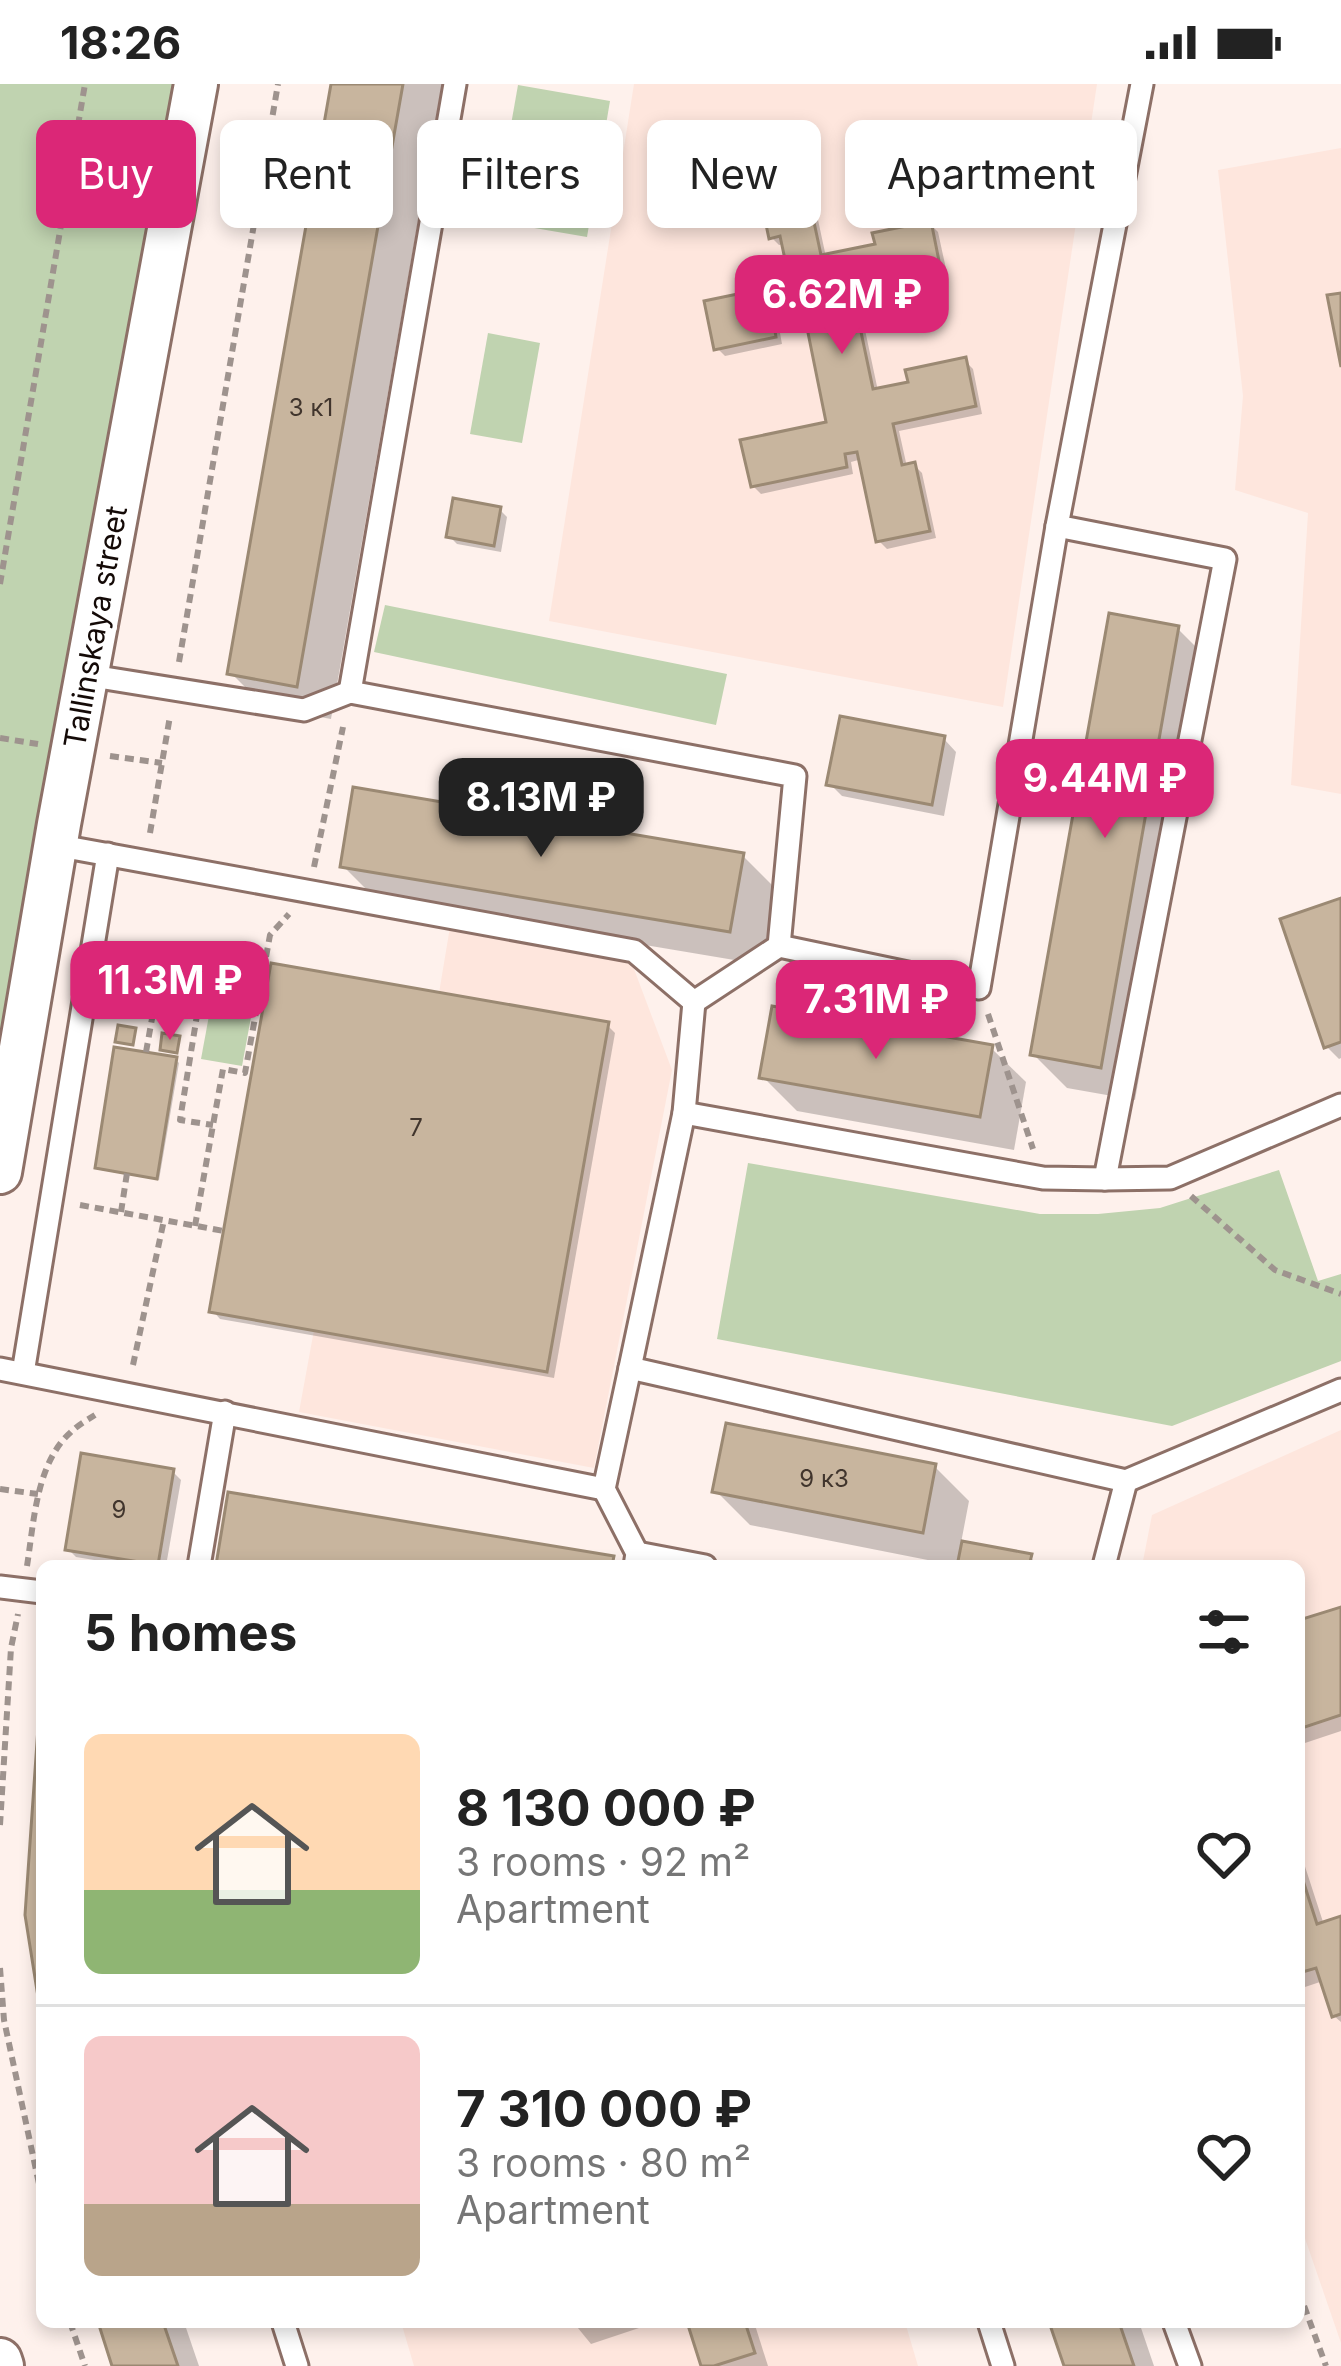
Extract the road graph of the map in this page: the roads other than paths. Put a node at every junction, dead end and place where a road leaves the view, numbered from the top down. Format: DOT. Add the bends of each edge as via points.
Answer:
graph roads {
  1 [pos="196,84"];
  2 [pos="455,84"];
  3 [pos="1142,84"];
  4 [pos="1057,526"];
  5 [pos="86,675"];
  6 [pos="350,692"];
  7 [pos="55,844"];
  8 [pos="108,854"];
  9 [pos="779,946"];
  10 [pos="694,1002"];
  11 [pos="1341,1105"];
  12 [pos="684,1113"];
  13 [pos="0,1172"];
  14 [pos="1105,1179"];
  15 [pos="630,1368"];
  16 [pos="11,1371"];
  17 [pos="1341,1390"];
  18 [pos="225,1412"];
  19 [pos="1126,1480"];
  20 [pos="604,1489"];
  21 [pos="200,1560"];
  22 [pos="636,1560"];
  23 [pos="1105,1560"];
  24 [pos="0,1587"];
  25 [pos="36,1591"];
  26 [pos="285,2328"];
  27 [pos="991,2328"];
  28 [pos="1176,2328"];
  29 [pos="297,2366"];
  30 [pos="1003,2366"];
  31 [pos="1190,2366"];
  1 -- 5 [label="street, Tallinskaya street"];
  2 -- 6 [label="lane"];
  3 -- 4 [label="lane"];
  4 -- 9 [label="lane" via="979,988"];
  4 -- 14 [label="lane" via="1225,559"];
  5 -- 6 [label="lane" via="304,710"];
  5 -- 7 [label="street, Tallinskaya street"];
  6 -- 9 [label="lane" via="795,776"];
  7 -- 8 [label="lane"];
  7 -- 13 [label="street, Tallinskaya street"];
  8 -- 10 [label="lane" via="634,951"];
  8 -- 16 [label="lane"];
  9 -- 10 [label="lane"];
  10 -- 12 [label="lane"];
  11 -- 14 [label="lane" via="1170,1178"];
  12 -- 14 [label="lane" via="1043,1178"];
  12 -- 15 [label="lane"];
  15 -- 19 [label="lane"];
  15 -- 20 [label="lane"];
  16 -- 18 [label="lane"];
  17 -- 19 [label="lane"];
  18 -- 20 [label="lane"];
  18 -- 21 [label="lane"];
  19 -- 23 [label="lane"];
  20 -- 22 [label="lane"];
  24 -- 25 [label="lane"];
  26 -- 29 [label="lane"];
  27 -- 30 [label="lane"];
  28 -- 31 [label="lane"];
}
